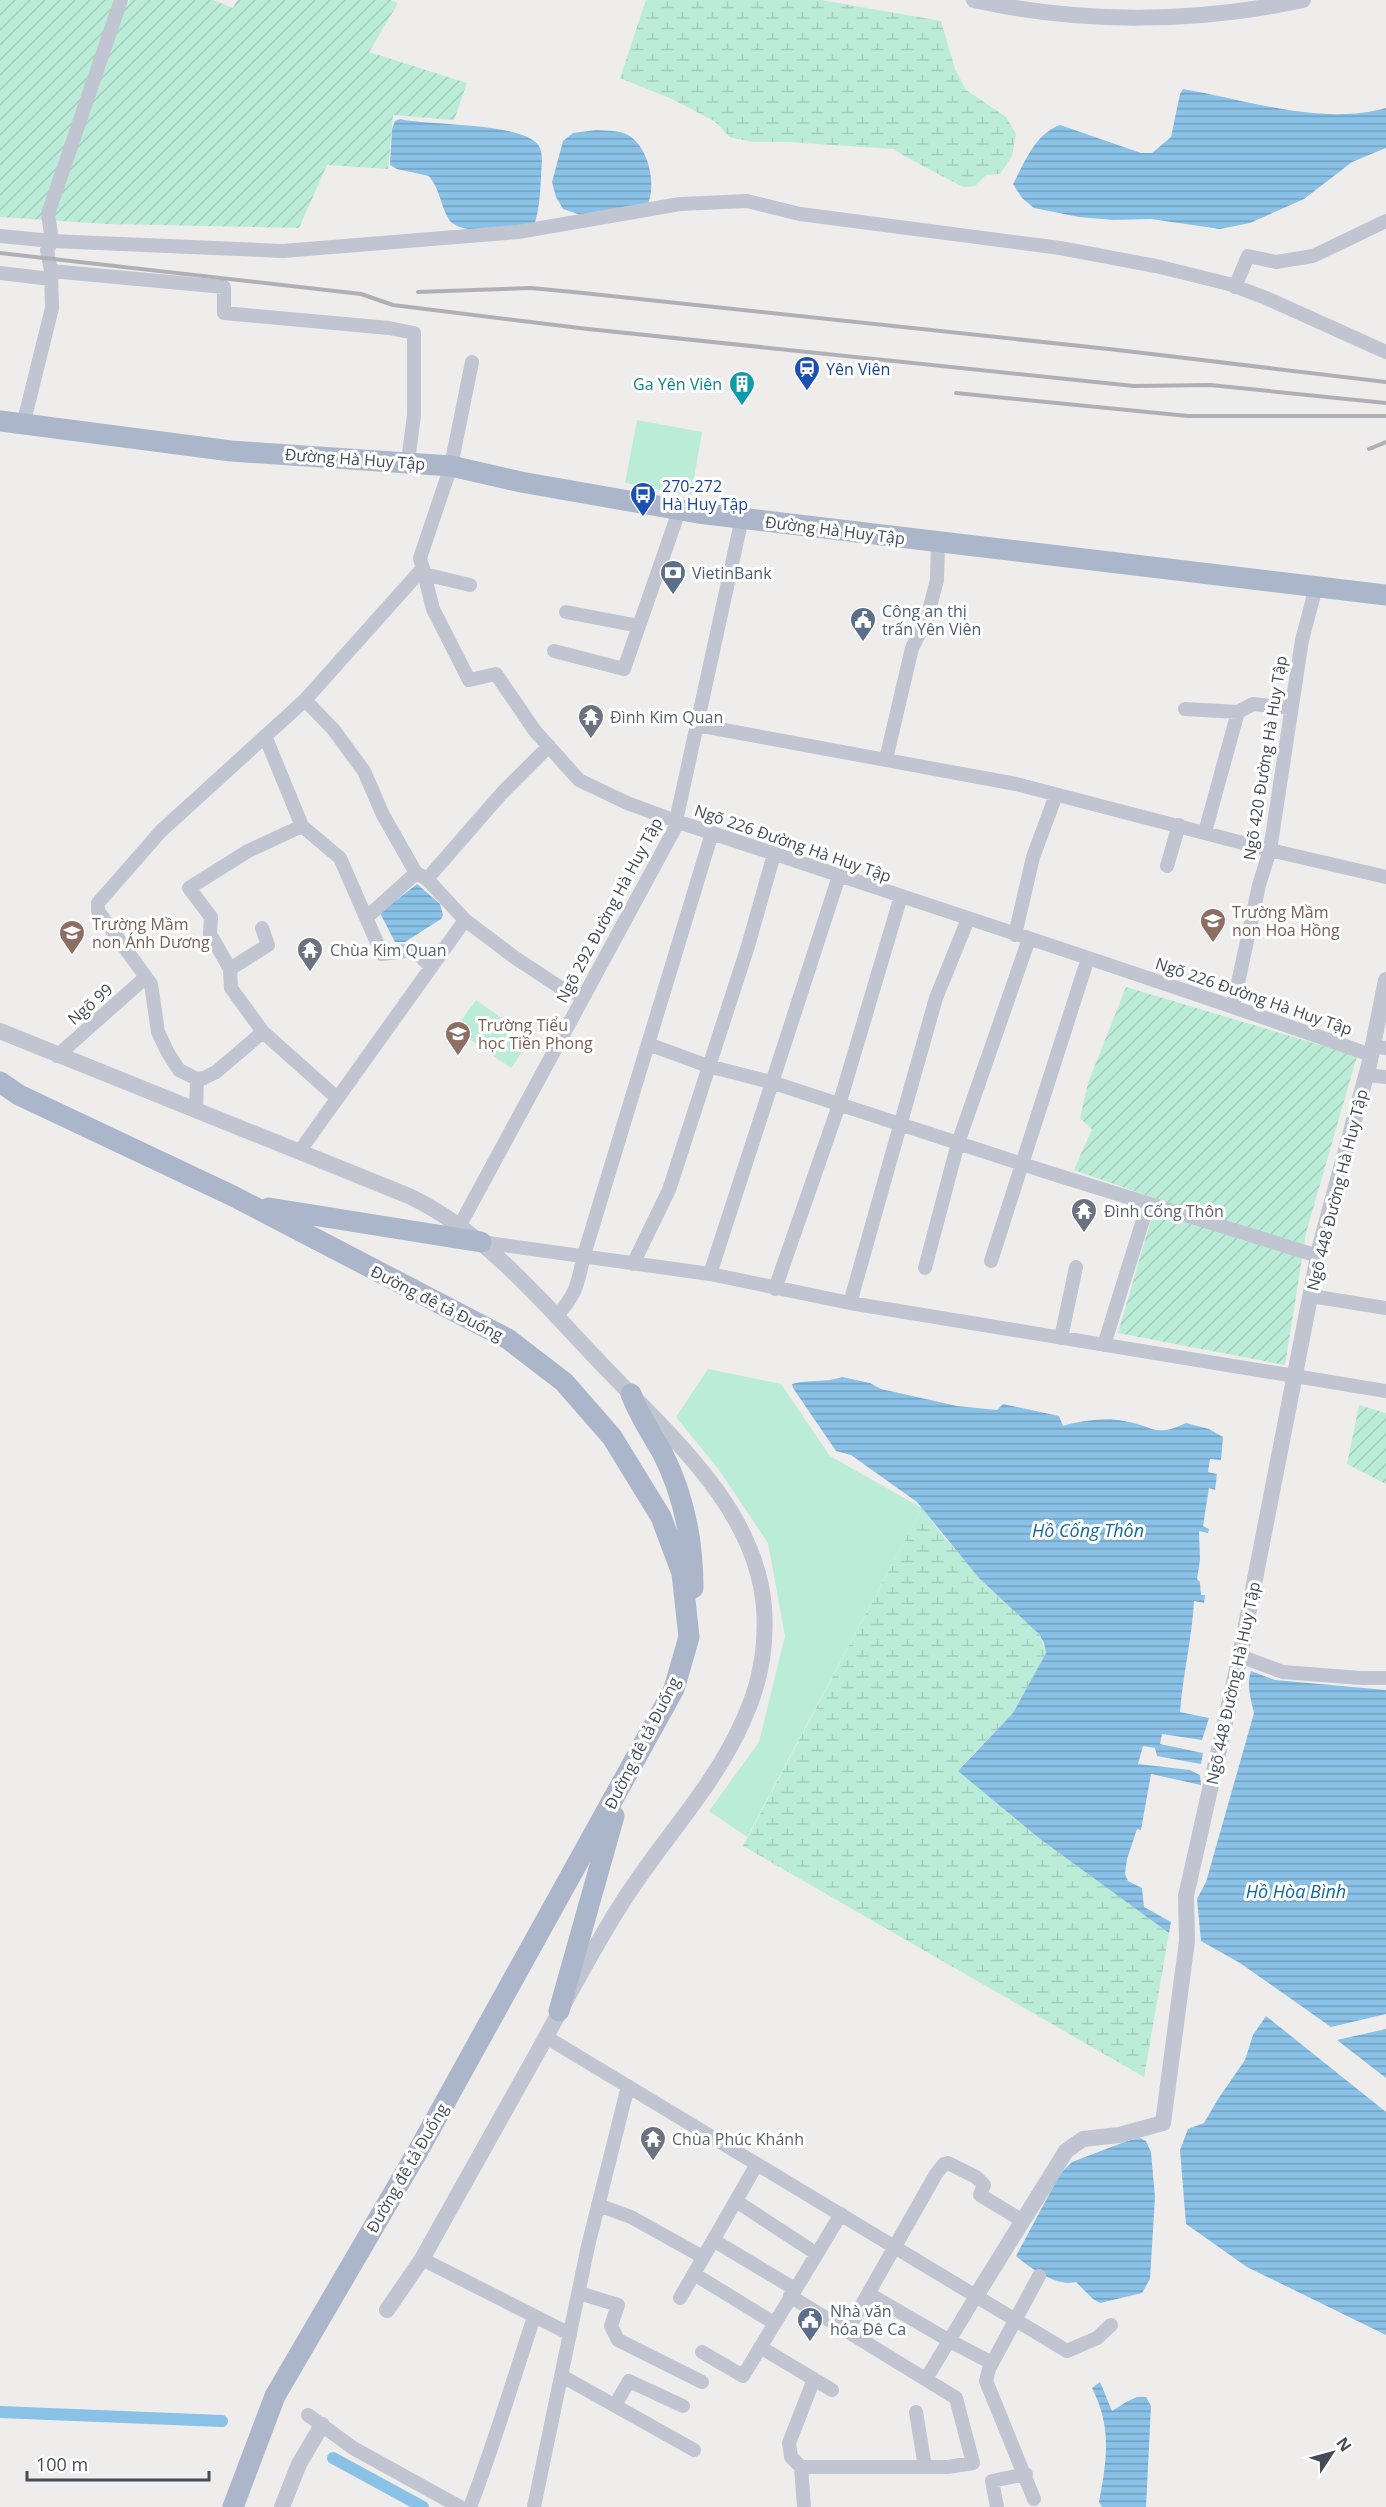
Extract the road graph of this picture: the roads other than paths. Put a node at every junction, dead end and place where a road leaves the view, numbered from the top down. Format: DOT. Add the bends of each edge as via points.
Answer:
graph roads {
  1 [pos="974,0"];
  2 [pos="1303,0"];
  3 [pos="118,1"];
  4 [pos="1251,4"];
  5 [pos="1386,221"];
  6 [pos="0,236"];
  7 [pos="52,241"];
  8 [pos="0,273"];
  9 [pos="51,275"];
  10 [pos="1235,287"];
  11 [pos="1386,352"];
  12 [pos="472,362"];
  13 [pos="0,421"];
  14 [pos="23,424"];
  15 [pos="408,461"];
  16 [pos="451,466"];
  17 [pos="679,511"];
  18 [pos="741,518"];
  19 [pos="938,542"];
  20 [pos="424,571"];
  21 [pos="470,585"];
  22 [pos="1316,587"];
  23 [pos="1386,595"];
  24 [pos="566,612"];
  25 [pos="639,626"];
  26 [pos="554,651"];
  27 [pos="305,700"];
  28 [pos="1291,708"];
  29 [pos="1185,709"];
  30 [pos="1238,712"];
  31 [pos="697,725"];
  32 [pos="265,736"];
  33 [pos="549,746"];
  34 [pos="886,759"];
  35 [pos="1056,795"];
  36 [pos="676,821"];
  37 [pos="1179,825"];
  38 [pos="302,826"];
  39 [pos="1205,832"];
  40 [pos="712,833"];
  41 [pos="1270,850"];
  42 [pos="774,854"];
  43 [pos="1167,866"];
  44 [pos="422,876"];
  45 [pos="839,876"];
  46 [pos="1386,877"];
  47 [pos="901,896"];
  48 [pos="366,918"];
  49 [pos="968,919"];
  50 [pos="465,921"];
  51 [pos="262,928"];
  52 [pos="1015,934"];
  53 [pos="1029,939"];
  54 [pos="1088,958"];
  55 [pos="431,967"];
  56 [pos="230,969"];
  57 [pos="146,977"];
  58 [pos="1386,980"];
  59 [pos="583,995"];
  60 [pos="1233,1006"];
  61 [pos="0,1031"];
  62 [pos="263,1032"];
  63 [pos="648,1044"];
  64 [pos="1376,1050"];
  65 [pos="57,1056"];
  66 [pos="708,1066"];
  67 [pos="1366,1075"];
  68 [pos="1386,1077"];
  69 [pos="197,1079"];
  70 [pos="0,1082"];
  71 [pos="771,1082"];
  72 [pos="337,1098"];
  73 [pos="839,1105"];
  74 [pos="196,1111"];
  75 [pos="900,1125"];
  76 [pos="958,1143"];
  77 [pos="299,1152"];
  78 [pos="1022,1164"];
  79 [pos="1148,1204"];
  80 [pos="250,1205"];
  81 [pos="460,1225"];
  82 [pos="481,1242"];
  83 [pos="584,1255"];
  84 [pos="1318,1256"];
  85 [pos="991,1261"];
  86 [pos="633,1263"];
  87 [pos="1076,1267"];
  88 [pos="925,1268"];
  89 [pos="710,1274"];
  90 [pos="775,1289"];
  91 [pos="1311,1296"];
  92 [pos="850,1303"];
  93 [pos="1386,1308"];
  94 [pos="556,1317"];
  95 [pos="1061,1338"];
  96 [pos="1104,1345"];
  97 [pos="1296,1377"];
  98 [pos="1386,1391"];
  99 [pos="631,1394"];
  100 [pos="689,1637"];
  101 [pos="1240,1656"];
  102 [pos="1386,1678"];
  103 [pos="624,1781"];
  104 [pos="559,2011"];
  105 [pos="546,2037"];
  106 [pos="628,2086"];
  107 [pos="757,2164"];
  108 [pos="736,2201"];
  109 [pos="598,2205"];
  110 [pos="841,2214"];
  111 [pos="1023,2221"];
  112 [pos="713,2240"];
  113 [pos="894,2249"];
  114 [pos="817,2253"];
  115 [pos="703,2258"];
  116 [pos="422,2259"];
  117 [pos="694,2274"];
  118 [pos="1039,2276"];
  119 [pos="579,2292"];
  120 [pos="793,2293"];
  121 [pos="869,2294"];
  122 [pos="976,2296"];
  123 [pos="680,2298"];
  124 [pos="387,2310"];
  125 [pos="534,2316"];
  126 [pos="1016,2320"];
  127 [pos="774,2323"];
  128 [pos="1111,2325"];
  129 [pos="847,2331"];
  130 [pos="570,2334"];
  131 [pos="950,2342"];
  132 [pos="760,2347"];
  133 [pos="702,2352"];
  134 [pos="992,2363"];
  135 [pos="562,2376"];
  136 [pos="814,2379"];
  137 [pos="926,2379"];
  138 [pos="702,2382"];
  139 [pos="832,2390"];
  140 [pos="615,2405"];
  141 [pos="683,2406"];
  142 [pos="916,2412"];
  143 [pos="315,2420"];
  144 [pos="694,2450"];
  145 [pos="801,2467"];
  146 [pos="925,2467"];
  147 [pos="1026,2474"];
  148 [pos="1034,2499"];
  149 [pos="234,2507"];
  150 [pos="282,2507"];
  151 [pos="460,2507"];
  152 [pos="470,2507"];
  153 [pos="534,2507"];
  154 [pos="804,2507"];
  155 [pos="998,2507"];
  1 -- 4 [label="street" via="1076,15 1123,17 1191,15"];
  2 -- 4 [label="street"];
  3 -- 7 [label="street" via="48,214"];
  5 -- 10 [label="street" via="1313,256 1276,262 1248,256"];
  6 -- 7 [label="street"];
  7 -- 9 [label="street" via="47,250"];
  7 -- 10 [label="street" via="284,251 518,232 680,204 747,201 800,214 1060,248 1156,266"];
  8 -- 9 [label="street"];
  9 -- 14 [label="street" via="52,308"];
  9 -- 15 [label="street" via="224,287 224,313 414,333 414,415"];
  10 -- 11 [label="street"];
  12 -- 16 [label="street, Ngõ 226 Đường Hà Huy Tập"];
  13 -- 14 [label="main road, Đường Hà Huy Tập"];
  14 -- 15 [label="main road, Đường Hà Huy Tập" via="231,451"];
  15 -- 16 [label="main road, Đường Hà Huy Tập"];
  16 -- 17 [label="main road, Đường Hà Huy Tập"];
  16 -- 20 [label="street, Ngõ 226 Đường Hà Huy Tập" via="420,558"];
  17 -- 18 [label="main road, Đường Hà Huy Tập"];
  17 -- 25 [label="street"];
  18 -- 19 [label="main road, Đường Hà Huy Tập"];
  18 -- 31 [label="street, Ngõ 292 Đường Hà Huy Tập"];
  19 -- 22 [label="main road, Đường Hà Huy Tập"];
  19 -- 34 [label="street" via="937,580 927,618 912,648"];
  20 -- 21 [label="street"];
  20 -- 27 [label="street"];
  20 -- 33 [label="street, Ngõ 226 Đường Hà Huy Tập" via="433,609 469,680 496,674"];
  22 -- 23 [label="main road, Đường Hà Huy Tập"];
  22 -- 28 [label="street, Ngõ 420 Đường Hà Huy Tập"];
  24 -- 25 [label="street"];
  25 -- 26 [label="street" via="624,669"];
  27 -- 32 [label="street"];
  27 -- 44 [label="street" via="333,729 364,771 383,815"];
  28 -- 30 [label="street" via="1253,704"];
  28 -- 41 [label="street, Ngõ 420 Đường Hà Huy Tập"];
  29 -- 30 [label="street"];
  30 -- 39 [label="street"];
  31 -- 34 [label="street"];
  31 -- 36 [label="street, Ngõ 292 Đường Hà Huy Tập"];
  32 -- 38 [label="street"];
  32 -- 57 [label="street" via="161,831 98,903 98,911"];
  33 -- 36 [label="street, Ngõ 226 Đường Hà Huy Tập" via="579,780"];
  33 -- 44 [label="street"];
  34 -- 35 [label="street"];
  35 -- 37 [label="street"];
  35 -- 52 [label="street" via="1033,857"];
  36 -- 40 [label="street, Ngõ 226 Đường Hà Huy Tập"];
  36 -- 59 [label="street, Ngõ 292 Đường Hà Huy Tập"];
  37 -- 39 [label="street"];
  37 -- 43 [label="street"];
  38 -- 48 [label="street" via="340,858"];
  38 -- 56 [label="street" via="248,851 189,888 211,917 210,934"];
  39 -- 41 [label="street"];
  40 -- 42 [label="street, Ngõ 226 Đường Hà Huy Tập"];
  40 -- 63 [label="street"];
  41 -- 46 [label="street"];
  41 -- 60 [label="street, Ngõ 420 Đường Hà Huy Tập"];
  42 -- 45 [label="street, Ngõ 226 Đường Hà Huy Tập"];
  42 -- 66 [label="street"];
  44 -- 48 [label="street"];
  44 -- 50 [label="street"];
  45 -- 47 [label="street, Ngõ 226 Đường Hà Huy Tập"];
  45 -- 71 [label="street"];
  47 -- 49 [label="street, Ngõ 226 Đường Hà Huy Tập"];
  47 -- 73 [label="street"];
  48 -- 55 [label="street" via="382,954 414,950"];
  49 -- 52 [label="street, Ngõ 226 Đường Hà Huy Tập"];
  49 -- 75 [label="street" via="936,998"];
  50 -- 55 [label="street"];
  50 -- 59 [label="street" via="564,990"];
  51 -- 56 [label="street" via="268,945"];
  52 -- 53 [label="street, Ngõ 226 Đường Hà Huy Tập"];
  53 -- 54 [label="street, Ngõ 226 Đường Hà Huy Tập"];
  53 -- 76 [label="street"];
  54 -- 60 [label="street, Ngõ 226 Đường Hà Huy Tập"];
  54 -- 78 [label="street"];
  55 -- 72 [label="street"];
  56 -- 62 [label="street" via="231,988"];
  57 -- 65 [label="street, Ngõ 99"];
  57 -- 69 [label="street" via="158,1032 168,1053 179,1070"];
  58 -- 64 [label="street, Ngõ 448 Đường Hà Huy Tập"];
  59 -- 81 [label="street, Ngõ 292 Đường Hà Huy Tập"];
  60 -- 64 [label="street, Ngõ 226 Đường Hà Huy Tập"];
  61 -- 65 [label="street"];
  62 -- 69 [label="street" via="216,1072"];
  62 -- 72 [label="street"];
  63 -- 66 [label="street"];
  63 -- 83 [label="street"];
  64 -- 67 [label="street, Ngõ 448 Đường Hà Huy Tập"];
  65 -- 74 [label="street"];
  66 -- 71 [label="street"];
  66 -- 86 [label="street" via="669,1190"];
  67 -- 68 [label="street"];
  67 -- 84 [label="street, Ngõ 448 Đường Hà Huy Tập"];
  69 -- 74 [label="street"];
  70 -- 80 [label="main road, Đường đê tả Đuống" via="19,1095"];
  71 -- 73 [label="street"];
  71 -- 89 [label="street"];
  72 -- 77 [label="street"];
  73 -- 75 [label="street"];
  73 -- 90 [label="street"];
  74 -- 77 [label="street"];
  75 -- 76 [label="street"];
  75 -- 92 [label="street"];
  76 -- 78 [label="street"];
  76 -- 88 [label="street"];
  77 -- 81 [label="street" via="410,1196"];
  78 -- 79 [label="street"];
  78 -- 85 [label="street"];
  79 -- 84 [label="street"];
  79 -- 96 [label="street"];
  80 -- 82 [label="main road"];
  80 -- 100 [label="main road, Đường đê tả Đuống" via="508,1339 564,1382 612,1437 661,1518 682,1573"];
  81 -- 82 [label="street"];
  82 -- 83 [label="street"];
  82 -- 94 [label="street"];
  83 -- 86 [label="street"];
  83 -- 94 [label="street" via="573,1297"];
  84 -- 91 [label="street, Ngõ 448 Đường Hà Huy Tập"];
  86 -- 89 [label="street"];
  87 -- 95 [label="street"];
  89 -- 90 [label="street"];
  90 -- 92 [label="street"];
  91 -- 93 [label="street"];
  91 -- 97 [label="street, Ngõ 448 Đường Hà Huy Tập"];
  92 -- 95 [label="street"];
  94 -- 99 [label="street"];
  95 -- 96 [label="street"];
  96 -- 97 [label="street"];
  97 -- 98 [label="street"];
  97 -- 101 [label="street, Ngõ 448 Đường Hà Huy Tập"];
  99 -- 100 [label="main road" via="674,1479 688,1523 693,1569"];
  99 -- 104 [label="street" via="707,1478 740,1525 762,1596 763,1657 753,1700 729,1749 639,1877"];
  100 -- 103 [label="main road, Đường đê tả Đuống" via="674,1689"];
  101 -- 102 [label="street" via="1283,1672"];
  101 -- 111 [label="street, Ngõ 448 Đường Hà Huy Tập" via="1186,1896 1187,1941 1163,2123 1119,2135 1083,2139 1066,2151"];
  103 -- 104 [label="main road"];
  103 -- 149 [label="main road, Đường đê tả Đuống" via="418,2151 275,2396"];
  104 -- 105 [label="street"];
  105 -- 106 [label="street"];
  105 -- 116 [label="street"];
  106 -- 107 [label="street"];
  106 -- 109 [label="street"];
  107 -- 108 [label="street"];
  107 -- 110 [label="street"];
  108 -- 112 [label="street"];
  108 -- 114 [label="street"];
  109 -- 115 [label="street" via="631,2217"];
  109 -- 119 [label="street"];
  110 -- 113 [label="street"];
  110 -- 114 [label="street"];
  111 -- 113 [label="street" via="980,2195 984,2185 976,2177 948,2163 936,2174"];
  111 -- 122 [label="street, Ngõ 448 Đường Hà Huy Tập"];
  112 -- 115 [label="street"];
  112 -- 120 [label="street"];
  113 -- 121 [label="street"];
  113 -- 122 [label="street"];
  114 -- 120 [label="street"];
  115 -- 117 [label="street"];
  116 -- 124 [label="street"];
  116 -- 125 [label="street"];
  117 -- 123 [label="street"];
  117 -- 127 [label="street"];
  118 -- 126 [label="street"];
  119 -- 130 [label="street"];
  119 -- 138 [label="street" via="618,2305 611,2326 618,2340"];
  120 -- 127 [label="street"];
  120 -- 129 [label="street"];
  121 -- 129 [label="street"];
  121 -- 131 [label="street"];
  122 -- 126 [label="street"];
  122 -- 131 [label="street"];
  125 -- 130 [label="street"];
  125 -- 152 [label="street"];
  126 -- 128 [label="street" via="1067,2351 1096,2338"];
  126 -- 134 [label="street"];
  127 -- 132 [label="street"];
  129 -- 137 [label="street"];
  130 -- 135 [label="street"];
  131 -- 134 [label="street"];
  131 -- 137 [label="street"];
  132 -- 133 [label="street" via="743,2376"];
  132 -- 136 [label="street"];
  134 -- 147 [label="street" via="986,2381"];
  135 -- 140 [label="street"];
  135 -- 153 [label="street"];
  136 -- 139 [label="street"];
  136 -- 145 [label="street" via="789,2443 790,2457"];
  137 -- 146 [label="street" via="956,2398 972,2463"];
  140 -- 141 [label="street" via="629,2381"];
  140 -- 144 [label="street"];
  142 -- 146 [label="street"];
  143 -- 150 [label="street"];
  143 -- 151 [label="street" via="353,2448"];
  145 -- 146 [label="street"];
  145 -- 154 [label="street"];
  147 -- 148 [label="street"];
  147 -- 155 [label="street" via="992,2481"];
}
